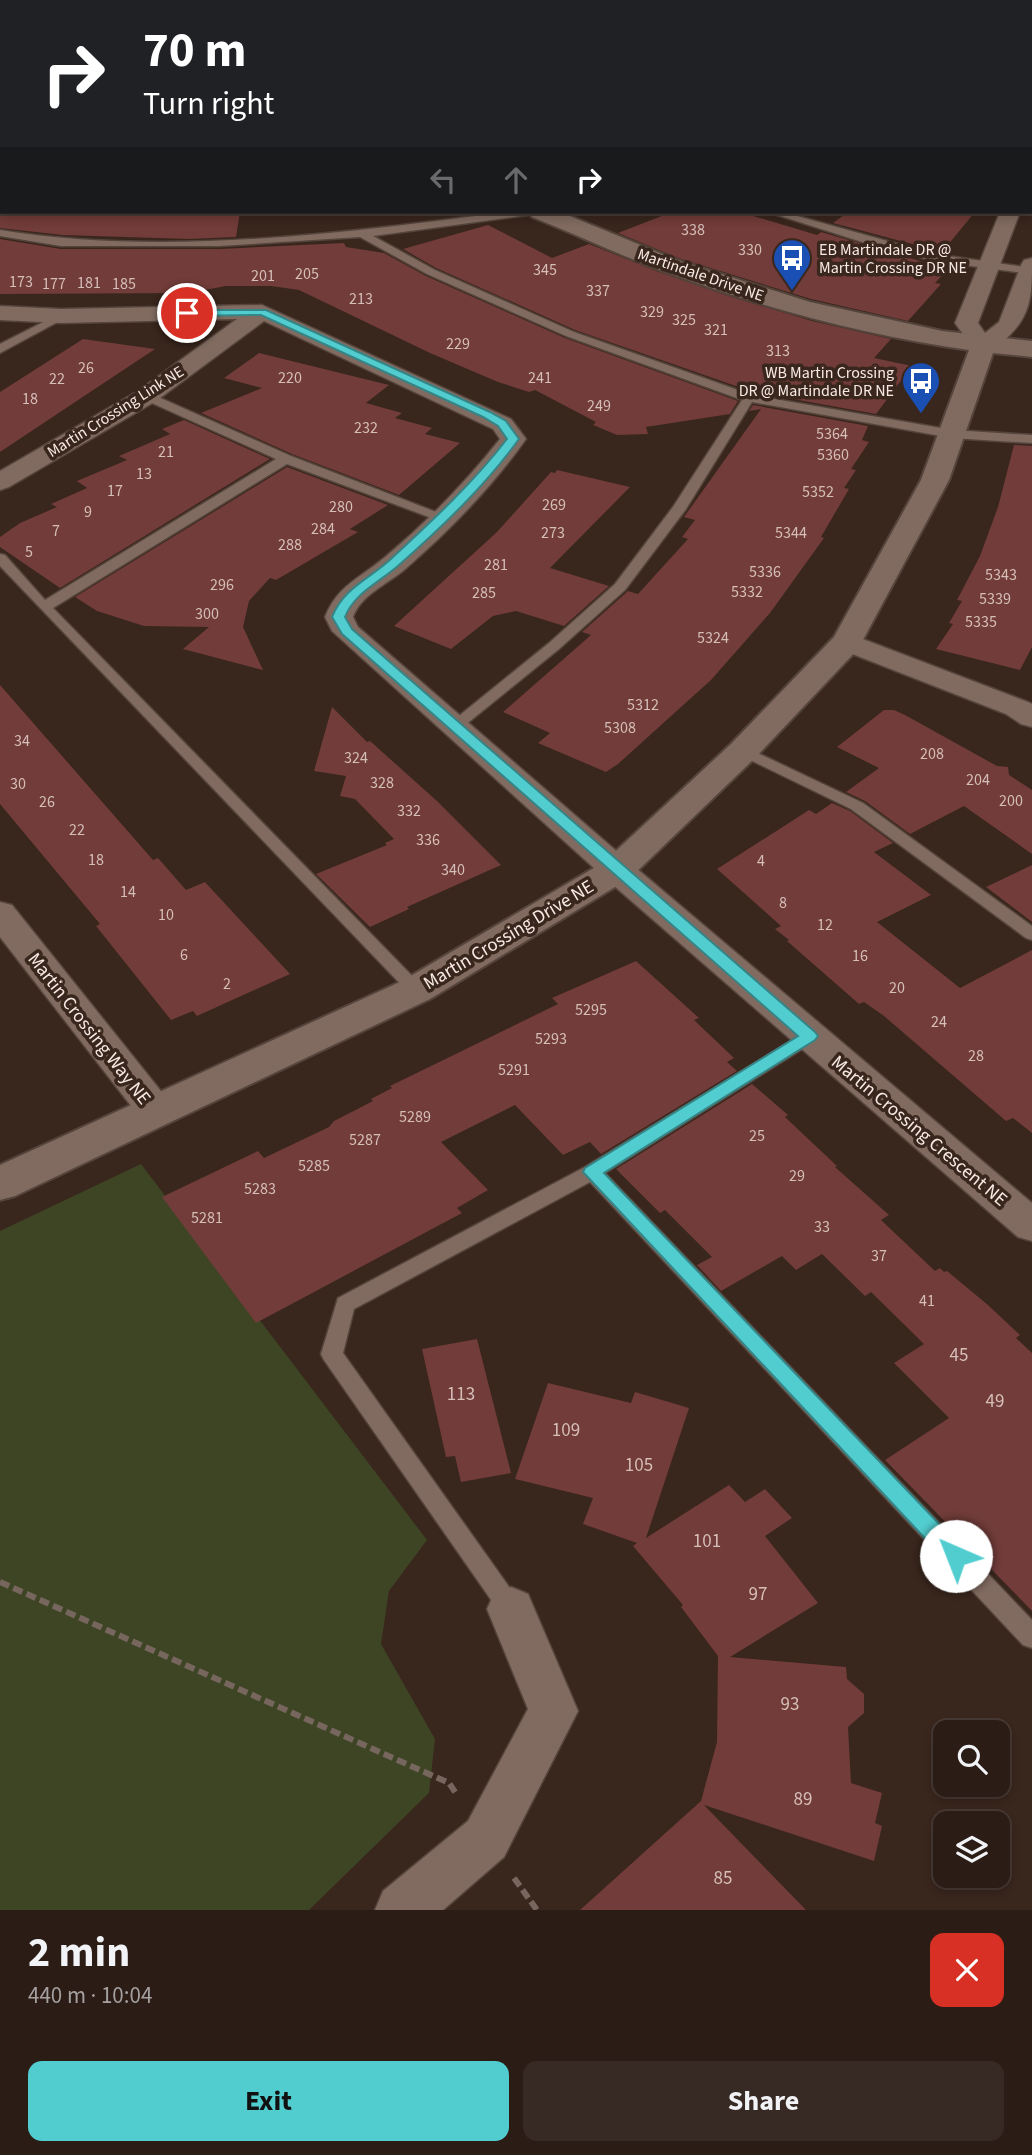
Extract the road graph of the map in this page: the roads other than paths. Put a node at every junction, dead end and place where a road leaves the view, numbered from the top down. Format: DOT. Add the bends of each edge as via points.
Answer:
graph roads {
  1 [pos="513,214"];
  2 [pos="545,214"];
  3 [pos="780,214"];
  4 [pos="1009,214"];
  5 [pos="0,233"];
  6 [pos="362,234"];
  7 [pos="989,268"];
  8 [pos="1031,269"];
  9 [pos="262,312"];
  10 [pos="0,313"];
  11 [pos="61,316"];
  12 [pos="983,346"];
  13 [pos="0,349"];
  14 [pos="1032,349"];
  15 [pos="147,396"];
  16 [pos="749,398"];
  17 [pos="952,434"];
  18 [pos="1032,439"];
  19 [pos="286,459"];
  20 [pos="0,482"];
  21 [pos="442,517"];
  22 [pos="0,558"];
  23 [pos="44,607"];
  24 [pos="847,642"];
  25 [pos="1032,718"];
  26 [pos="454,727"];
  27 [pos="743,751"];
  28 [pos="617,870"];
  29 [pos="4,925"];
  30 [pos="1032,934"];
  31 [pos="416,990"];
  32 [pos="809,1036"];
  33 [pos="155,1110"];
  34 [pos="592,1172"];
  35 [pos="0,1184"];
  36 [pos="1032,1226"];
  37 [pos="511,1609"];
  38 [pos="1032,1637"];
  39 [pos="402,1910"];
  1 -- 6 [label="lane"];
  2 -- 12 [label="street, Martindale Drive NE" via="670,265 772,298"];
  3 -- 7 [label="lane" via="904,250"];
  4 -- 7 [label="street"];
  5 -- 6 [label="lane" via="61,243 128,244"];
  6 -- 16 [label="lane" via="431,272 559,329"];
  7 -- 8 [label="lane"];
  7 -- 12 [label="street" via="967,323"];
  8 -- 12 [label="street" via="1009,325"];
  9 -- 11 [label="street"];
  9 -- 15 [label="street, Martin Crossing Link NE"];
  9 -- 21 [label="street" via="502,424 513,439 485,475"];
  10 -- 11 [label="street"];
  11 -- 13 [label="lane"];
  12 -- 14 [label="street, Martindale Drive NE"];
  12 -- 17 [label="street, Martin Crossing Drive NE"];
  15 -- 19 [label="lane"];
  15 -- 20 [label="street, Martin Crossing Link NE"];
  16 -- 17 [label="lane"];
  16 -- 26 [label="lane" via="679,509 620,587"];
  17 -- 18 [label="lane"];
  17 -- 24 [label="street, Martin Crossing Drive NE" via="935,480"];
  19 -- 21 [label="lane"];
  19 -- 23 [label="lane"];
  21 -- 26 [label="street" via="394,564 345,601 339,617 346,631"];
  22 -- 23 [label="lane"];
  23 -- 31 [label="lane"];
  24 -- 25 [label="street" via="1017,708"];
  24 -- 27 [label="street, Martin Crossing Drive NE"];
  26 -- 28 [label="street"];
  27 -- 28 [label="street, Martin Crossing Drive NE"];
  27 -- 30 [label="lane" via="857,806"];
  28 -- 31 [label="street, Martin Crossing Drive NE"];
  28 -- 32 [label="street, Martin Crossing Crescent NE"];
  29 -- 33 [label="street, Martin Crossing Way NE"];
  31 -- 33 [label="street, Martin Crossing Drive NE"];
  32 -- 34 [label="lane"];
  32 -- 36 [label="street, Martin Crossing Crescent NE"];
  33 -- 35 [label="street, Martin Crossing Drive NE"];
  34 -- 37 [label="lane" via="345,1304 332,1354"];
  34 -- 38 [label="lane"];
  37 -- 39 [label="street" via="553,1711 486,1839"];
}
